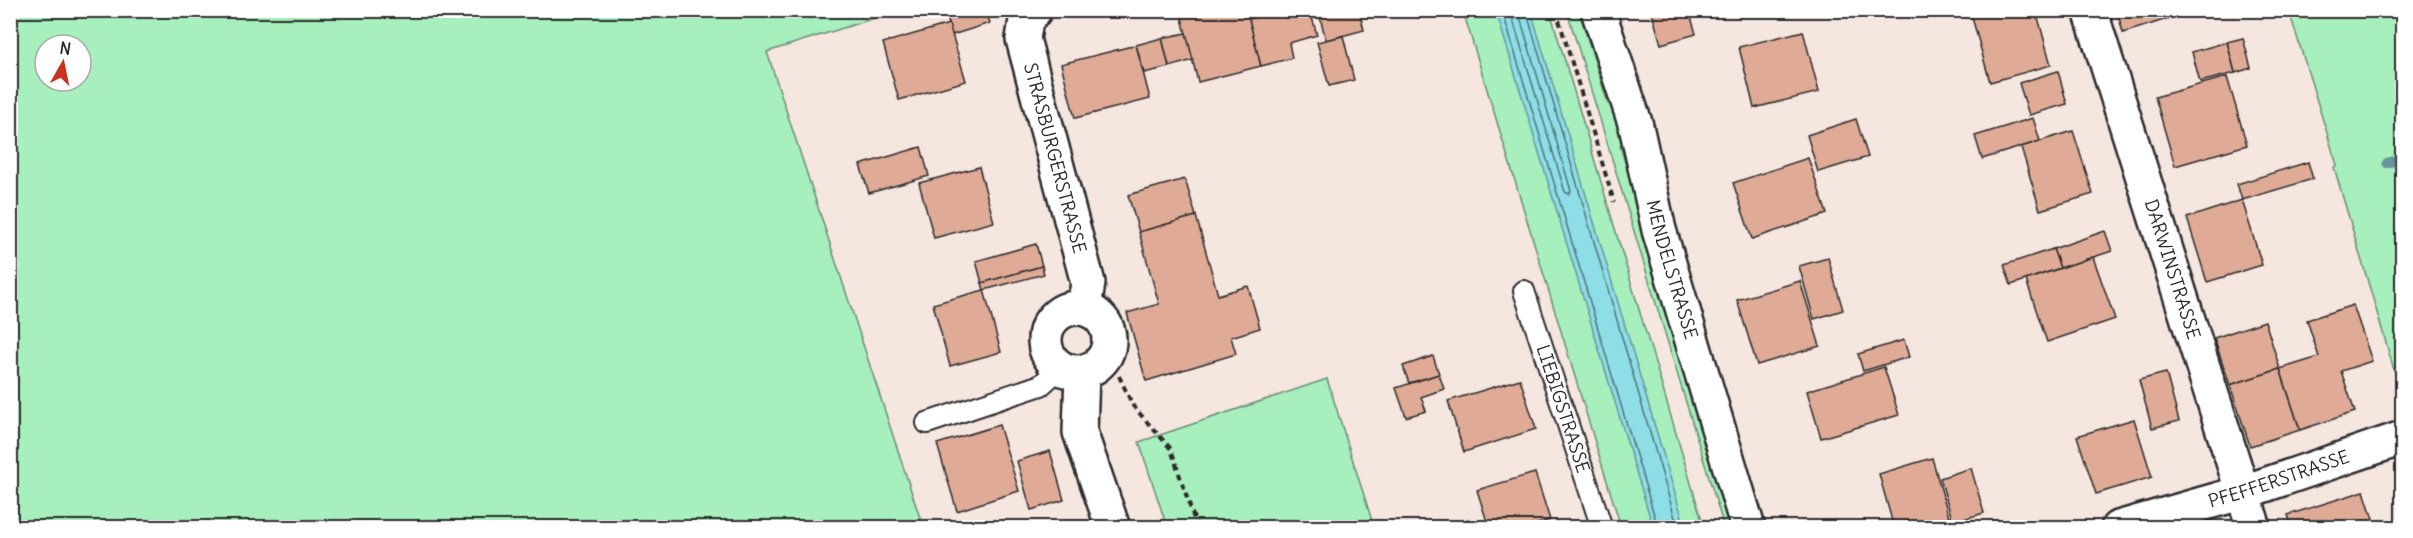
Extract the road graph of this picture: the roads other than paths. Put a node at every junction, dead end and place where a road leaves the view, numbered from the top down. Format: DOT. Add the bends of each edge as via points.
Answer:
graph roads {
  1 [pos="1035,10"];
  2 [pos="1598,10"];
  3 [pos="2090,10"];
  4 [pos="1524,291"];
  5 [pos="1084,308"];
  6 [pos="1071,370"];
  7 [pos="927,423"];
  8 [pos="2403,438"];
  9 [pos="2244,492"];
  10 [pos="1113,528"];
  11 [pos="1602,528"];
  12 [pos="1748,528"];
  13 [pos="2118,528"];
  14 [pos="2254,528"];
  1 -- 5 [label="street, STRASBURGERSTRASSE" via="1026,20 1023,39 1088,283"];
  2 -- 12 [label="street, MENDELSTRASSE" via="1636,126 1659,230"];
  3 -- 9 [label="street, DARWINSTRASSE"];
  4 -- 11 [label="lane, LIEBIGSTRASSE"];
  5 -- 6 [label="street" via="1103,320 1110,341 1101,362 1093,368"];
  5 -- 6 [label="street" via="1061,311 1047,328 1044,339 1052,360"];
  6 -- 7 [label="lane" via="1041,385"];
  6 -- 10 [label="street" via="1080,432"];
  8 -- 9 [label="street, PFEFFERSTRASSE"];
  9 -- 13 [label="street, PFEFFERSTRASSE"];
  9 -- 14 [label="street, DARWINSTRASSE"];
}
